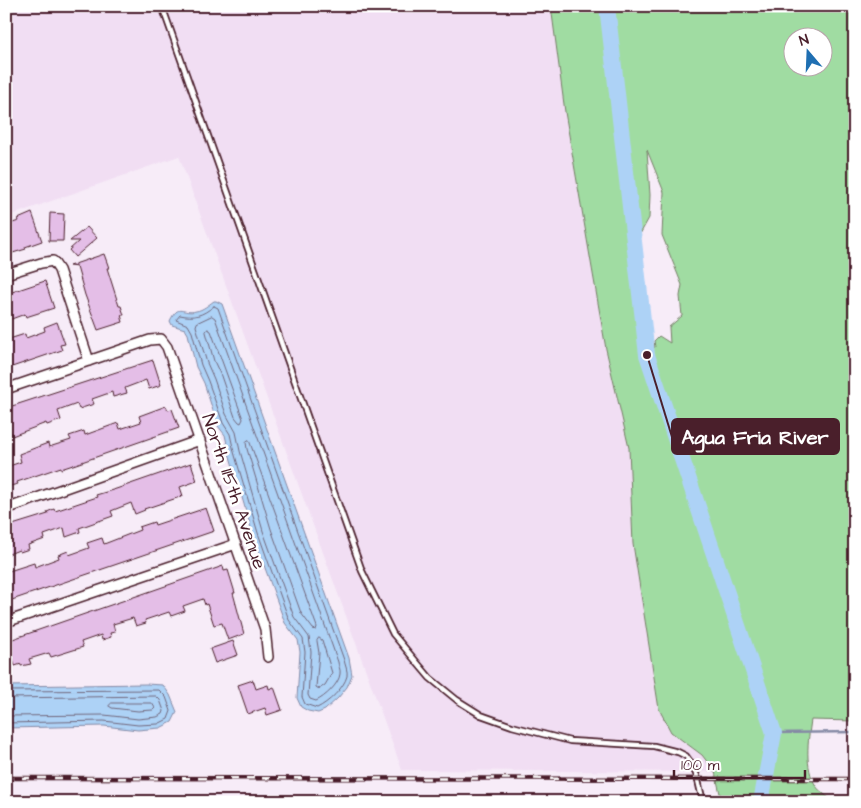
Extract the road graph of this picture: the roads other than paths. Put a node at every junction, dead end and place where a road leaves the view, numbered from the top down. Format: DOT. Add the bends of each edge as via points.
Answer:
graph roads {
  1 [pos="162,6"];
  2 [pos="6,274"];
  3 [pos="89,361"];
  4 [pos="6,390"];
  5 [pos="200,440"];
  6 [pos="6,509"];
  7 [pos="236,544"];
  8 [pos="6,622"];
  9 [pos="268,657"];
  10 [pos="703,802"];
  1 -- 10 [label="lane" via="362,571 393,634 430,678 481,715 570,741 654,746 686,756 697,776"];
  2 -- 3 [label="street" via="53,261 59,270"];
  3 -- 4 [label="street"];
  3 -- 5 [label="street, North 115th Avenue" via="161,339 167,347"];
  5 -- 6 [label="street"];
  5 -- 7 [label="street, North 115th Avenue"];
  7 -- 8 [label="street"];
  7 -- 9 [label="street, North 115th Avenue" via="265,629"];
}
